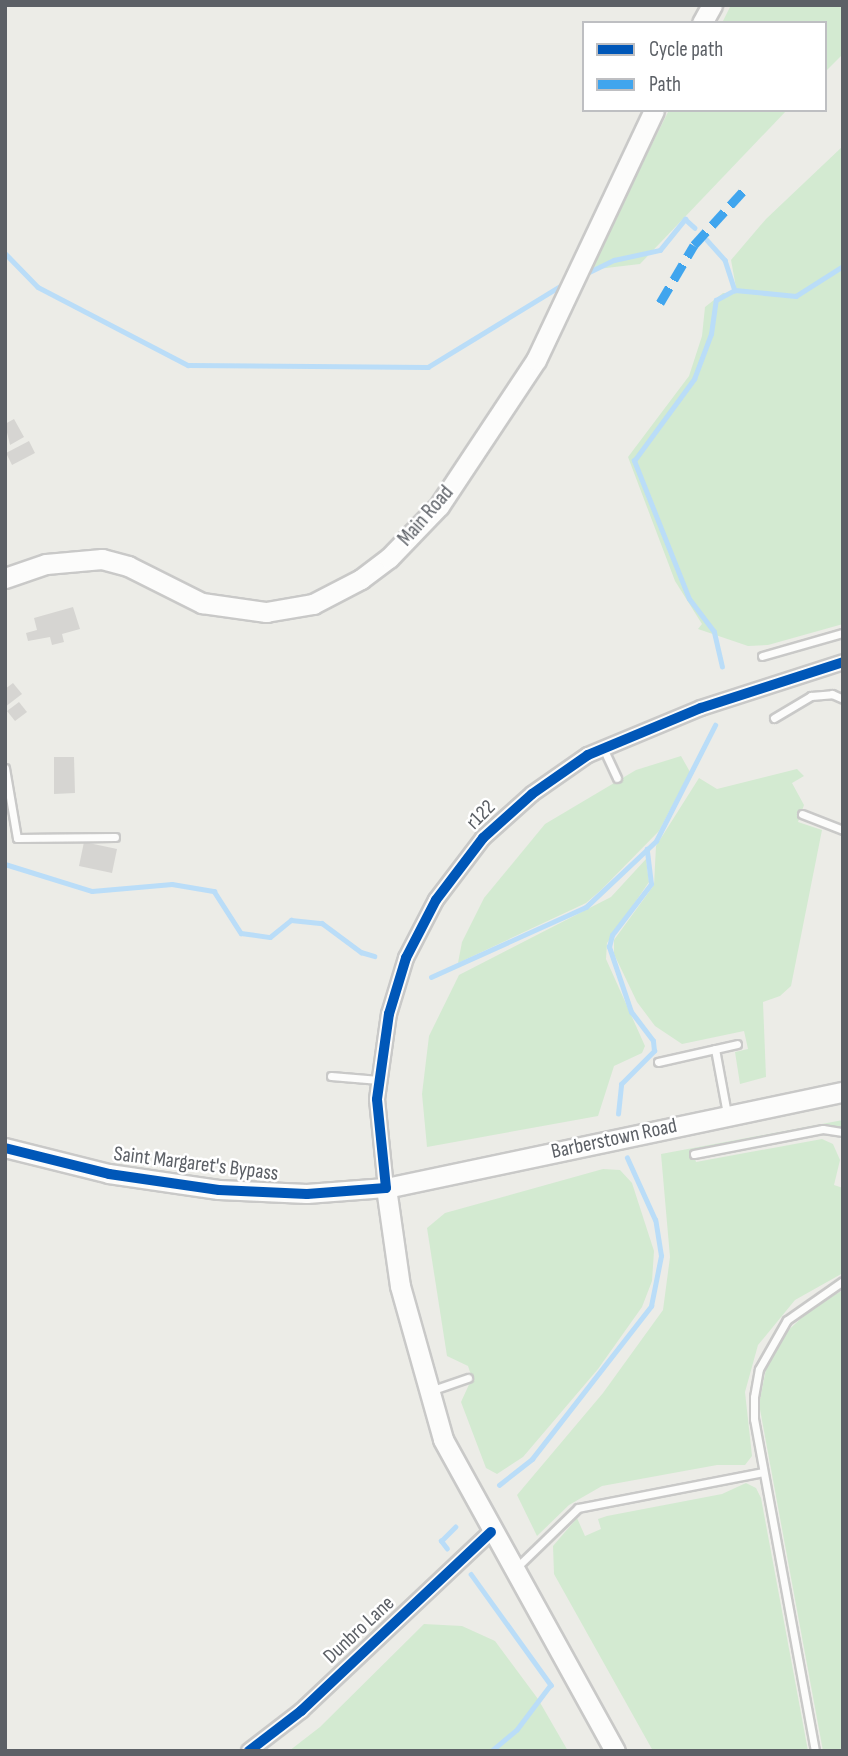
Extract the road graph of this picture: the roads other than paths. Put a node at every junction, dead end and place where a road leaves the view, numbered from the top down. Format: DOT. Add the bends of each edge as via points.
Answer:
graph roads {
  1 [pos="712,5"];
  2 [pos="703,21"];
  3 [pos="653,112"];
  4 [pos="5,578"];
  5 [pos="843,633"];
  6 [pos="762,656"];
  7 [pos="843,662"];
  8 [pos="843,699"];
  9 [pos="774,718"];
  10 [pos="603,748"];
  11 [pos="5,768"];
  12 [pos="617,778"];
  13 [pos="802,814"];
  14 [pos="843,830"];
  15 [pos="115,837"];
  16 [pos="737,1044"];
  17 [pos="715,1049"];
  18 [pos="658,1062"];
  19 [pos="331,1076"];
  20 [pos="379,1080"];
  21 [pos="843,1092"];
  22 [pos="727,1115"];
  23 [pos="843,1132"];
  24 [pos="5,1148"];
  25 [pos="694,1154"];
  26 [pos="386,1188"];
  27 [pos="843,1281"];
  28 [pos="468,1378"];
  29 [pos="428,1392"];
  30 [pos="763,1472"];
  31 [pos="491,1532"];
  32 [pos="512,1571"];
  33 [pos="249,1751"];
  34 [pos="615,1751"];
  35 [pos="815,1751"];
  1 -- 2 [label="main road"];
  3 -- 4 [label="main road, Main Road" via="536,360 439,506 389,558 338,593 290,611 202,603 128,566 102,559 46,564"];
  5 -- 6 [label="lane"];
  7 -- 10 [label="street, r122" via="701,708"];
  8 -- 9 [label="lane" via="832,694 811,696"];
  10 -- 12 [label="lane"];
  10 -- 20 [label="street, r122" via="532,794 492,829 436,900 406,958 388,1014"];
  11 -- 15 [label="lane" via="17,838"];
  13 -- 14 [label="lane"];
  16 -- 17 [label="lane"];
  17 -- 18 [label="lane"];
  17 -- 22 [label="lane"];
  19 -- 20 [label="lane"];
  20 -- 26 [label="street, r122" via="379,1144"];
  21 -- 22 [label="main road, Barberstown Road"];
  22 -- 26 [label="main road, Barberstown Road"];
  23 -- 25 [label="lane" via="823,1129"];
  24 -- 26 [label="street, Saint Margaret's Bypass" via="109,1174 219,1190 307,1194"];
  26 -- 29 [label="main road" via="400,1286"];
  27 -- 30 [label="lane" via="787,1320 759,1369 754,1419"];
  28 -- 29 [label="lane"];
  29 -- 31 [label="main road" via="443,1439"];
  30 -- 32 [label="lane" via="578,1508"];
  30 -- 35 [label="lane"];
  31 -- 32 [label="main road"];
  31 -- 33 [label="street, Dunbro Lane" via="301,1711"];
  32 -- 34 [label="main road"];
}
